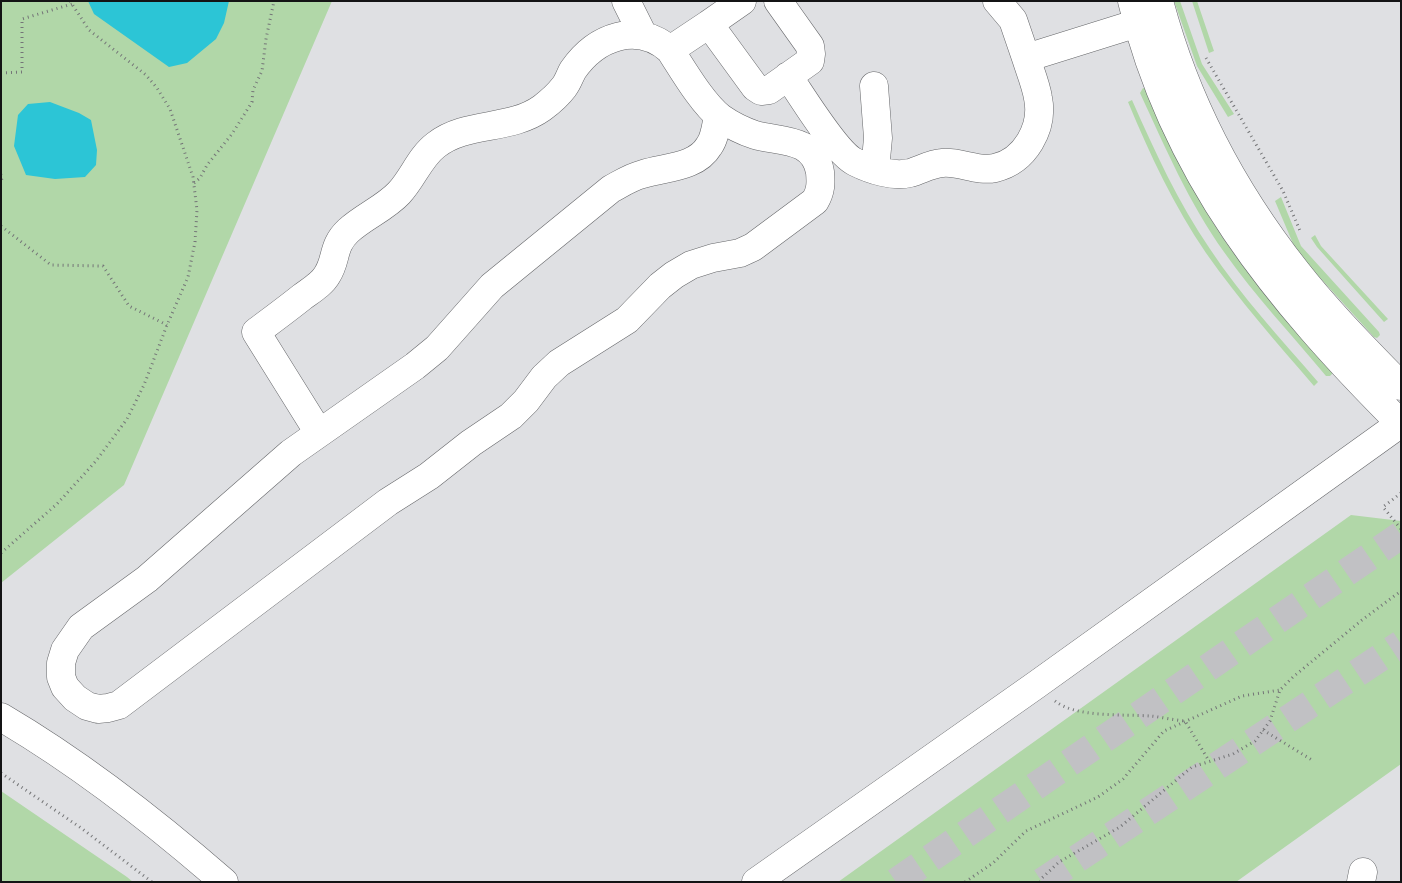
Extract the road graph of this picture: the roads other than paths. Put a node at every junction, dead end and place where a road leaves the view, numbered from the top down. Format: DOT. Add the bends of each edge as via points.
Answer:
graph roads {
  1 [pos="626,1"];
  2 [pos="742,1"];
  3 [pos="778,1"];
  4 [pos="996,1"];
  5 [pos="1161,8"];
  6 [pos="1134,12"];
  7 [pos="709,24"];
  8 [pos="643,35"];
  9 [pos="670,50"];
  10 [pos="1026,58"];
  11 [pos="788,76"];
  12 [pos="874,86"];
  13 [pos="718,116"];
  14 [pos="875,170"];
  15 [pos="1401,386"];
  16 [pos="1401,424"];
  17 [pos="319,433"];
  18 [pos="1,717"];
  19 [pos="224,882"];
  20 [pos="756,882"];
  1 -- 8 [label="street"];
  2 -- 7 [label="street"];
  3 -- 11 [label="street" via="810,46 812,54 810,61"];
  4 -- 10 [label="street" via="1013,20"];
  5 -- 6 [label="street"];
  5 -- 15 [label="street" via="1192,101 1247,202 1296,272"];
  6 -- 10 [label="street"];
  6 -- 16 [label="street" via="1170,117 1217,205 1276,288"];
  7 -- 9 [label="street"];
  7 -- 11 [label="street" via="761,91 768,90"];
  8 -- 9 [label="street" via="660,41"];
  8 -- 17 [label="street" via="616,37 594,49 573,71 564,87 540,109 508,123 464,130 434,146 398,194 348,231 338,243 327,276 256,332"];
  9 -- 13 [label="street"];
  10 -- 14 [label="street" via="1039,99 1039,114 1036,131 1019,156 994,168 944,162 909,173"];
  11 -- 14 [label="street" via="841,151 854,162"];
  12 -- 14 [label="street" via="878,138"];
  13 -- 17 [label="street" via="710,145 702,156 628,179 611,189 492,286 437,348"];
  13 -- 17 [label="street" via="755,135 794,142 808,151 819,166 821,179 820,193 815,201 753,247 691,265 674,275 627,320 559,363 510,416 388,502 119,704 98,709 75,698 61,677 61,662 81,627 147,579 291,453"];
  16 -- 20 [label="street"];
  18 -- 19 [label="street" via="108,786"];
}
